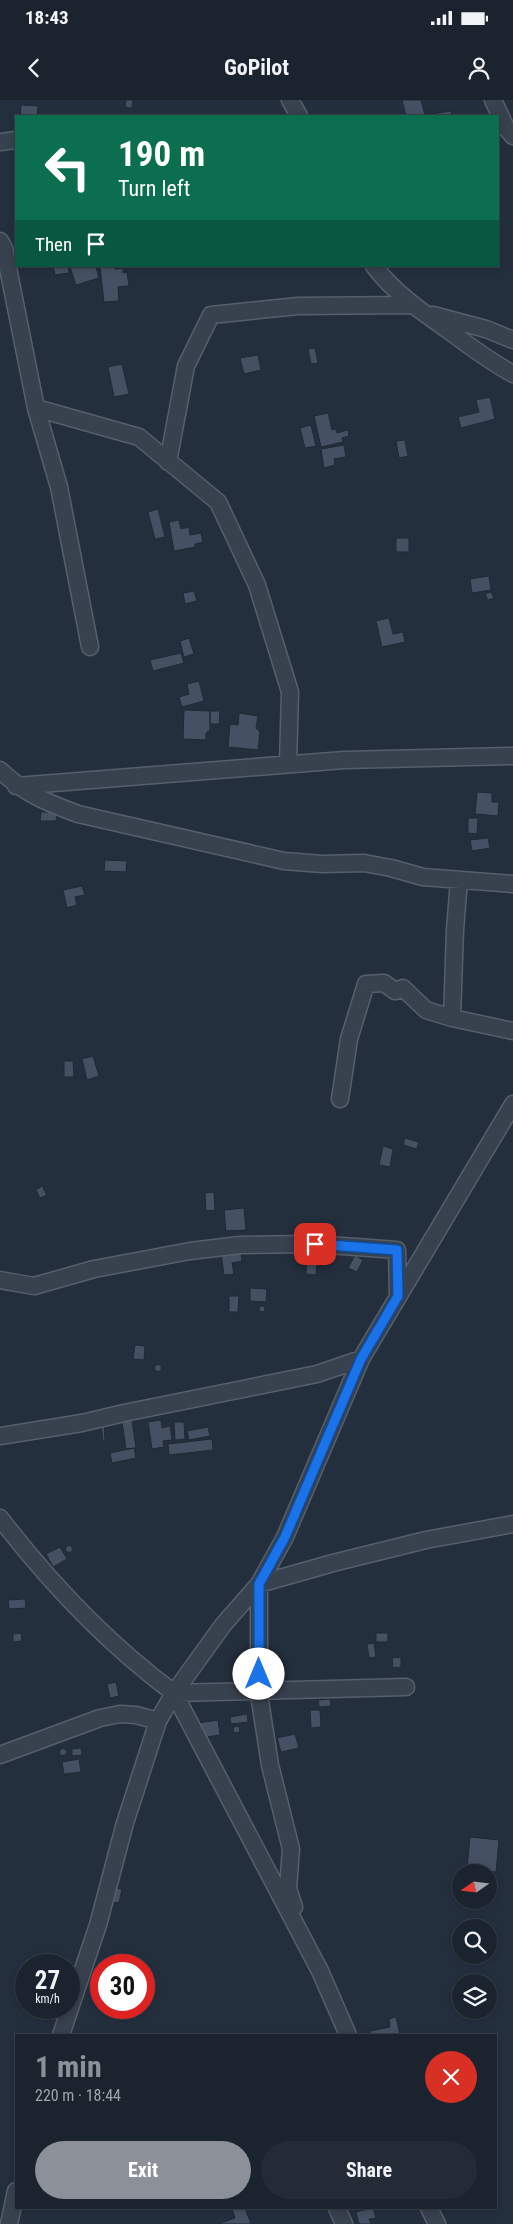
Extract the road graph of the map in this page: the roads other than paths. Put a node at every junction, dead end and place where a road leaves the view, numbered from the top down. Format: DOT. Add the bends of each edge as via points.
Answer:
graph roads {
  1 [pos="290,100"];
  2 [pos="493,100"];
  3 [pos="298,115"];
  4 [pos="513,136"];
  5 [pos="15,140"];
  6 [pos="0,142"];
  7 [pos="0,241"];
  8 [pos="375,267"];
  9 [pos="419,308"];
  10 [pos="513,340"];
  11 [pos="513,374"];
  12 [pos="36,408"];
  13 [pos="168,462"];
  14 [pos="90,647"];
  15 [pos="513,756"];
  16 [pos="288,764"];
  17 [pos="0,770"];
  18 [pos="16,786"];
  19 [pos="459,880"];
  20 [pos="513,884"];
  21 [pos="452,1018"];
  22 [pos="513,1030"];
  23 [pos="340,1099"];
  24 [pos="513,1104"];
  25 [pos="0,1280"];
  26 [pos="398,1296"];
  27 [pos="361,1359"];
  28 [pos="0,1436"];
  29 [pos="0,1518"];
  30 [pos="513,1524"];
  31 [pos="259,1584"];
  32 [pos="406,1687"];
  33 [pos="259,1692"];
  34 [pos="174,1693"];
  35 [pos="158,1721"];
  36 [pos="0,1755"];
  37 [pos="303,1938"];
  38 [pos="61,2034"];
  39 [pos="348,2034"];
  40 [pos="15,2196"];
  41 [pos="337,2209"];
  42 [pos="430,2209"];
  43 [pos="9,2224"];
  44 [pos="344,2224"];
  45 [pos="437,2224"];
  1 -- 3 [label="street"];
  2 -- 4 [label="street"];
  5 -- 6 [label="street"];
  7 -- 12 [label="street"];
  8 -- 9 [label="street"];
  9 -- 10 [label="street"];
  9 -- 11 [label="street"];
  9 -- 13 [label="street" via="298,306 211,315 186,366"];
  12 -- 13 [label="street" via="139,437"];
  12 -- 14 [label="street" via="59,487"];
  13 -- 16 [label="street" via="218,502 257,585 290,692"];
  15 -- 16 [label="street"];
  16 -- 18 [label="street"];
  17 -- 18 [label="street"];
  18 -- 19 [label="street" via="78,814 284,861 364,863 422,877"];
  19 -- 20 [label="street"];
  19 -- 21 [label="street"];
  21 -- 22 [label="street"];
  21 -- 23 [label="street" via="426,1010 403,988 395,991 384,983 366,984 348,1039"];
  24 -- 26 [label="street"];
  25 -- 26 [label="street" via="34,1286 190,1251 240,1245 315,1244 397,1250"];
  26 -- 27 [label="street"];
  27 -- 28 [label="street" via="317,1374 82,1423"];
  27 -- 31 [label="street" via="285,1537"];
  29 -- 34 [label="street" via="64,1595 146,1672"];
  30 -- 31 [label="street" via="426,1540"];
  31 -- 33 [label="street"];
  31 -- 34 [label="street" via="223,1625"];
  32 -- 33 [label="street"];
  33 -- 34 [label="street"];
  33 -- 37 [label="street" via="270,1765 290,1850 288,1888"];
  34 -- 35 [label="street"];
  34 -- 37 [label="street"];
  35 -- 36 [label="street" via="120,1714 100,1718"];
  35 -- 38 [label="street" via="125,1823 98,1925"];
  37 -- 39 [label="street"];
  40 -- 43 [label="street"];
  41 -- 44 [label="street"];
  42 -- 45 [label="street"];
}
